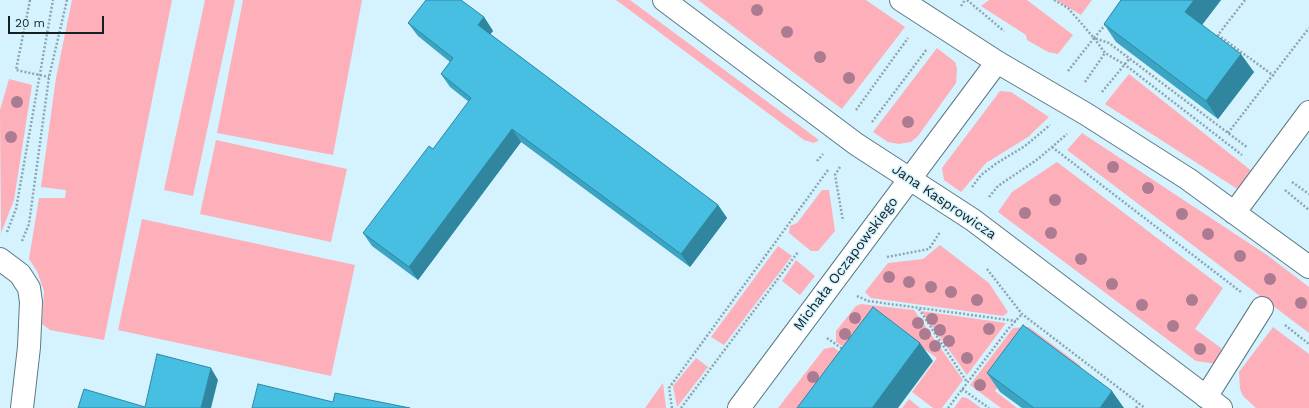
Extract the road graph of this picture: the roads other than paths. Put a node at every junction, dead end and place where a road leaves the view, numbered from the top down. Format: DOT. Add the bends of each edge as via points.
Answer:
graph roads {
  1 [pos="664,0"];
  2 [pos="901,0"];
  3 [pos="997,62"];
  4 [pos="1309,112"];
  5 [pos="910,179"];
  6 [pos="1234,212"];
  7 [pos="5,263"];
  8 [pos="1309,267"];
  9 [pos="1262,308"];
  10 [pos="1214,402"];
  11 [pos="22,408"];
  12 [pos="739,408"];
  1 -- 5 [label="street, Jana Kasprowicza" via="848,138"];
  2 -- 3 [label="street"];
  3 -- 5 [label="street, Michała Oczapowskiego"];
  3 -- 6 [label="street" via="1188,179"];
  4 -- 6 [label="street"];
  5 -- 10 [label="street, Jana Kasprowicza" via="973,220"];
  5 -- 12 [label="street, Michała Oczapowskiego"];
  6 -- 8 [label="street"];
  7 -- 11 [label="street" via="20,274 29,288 31,302"];
  9 -- 10 [label="street"];
}
